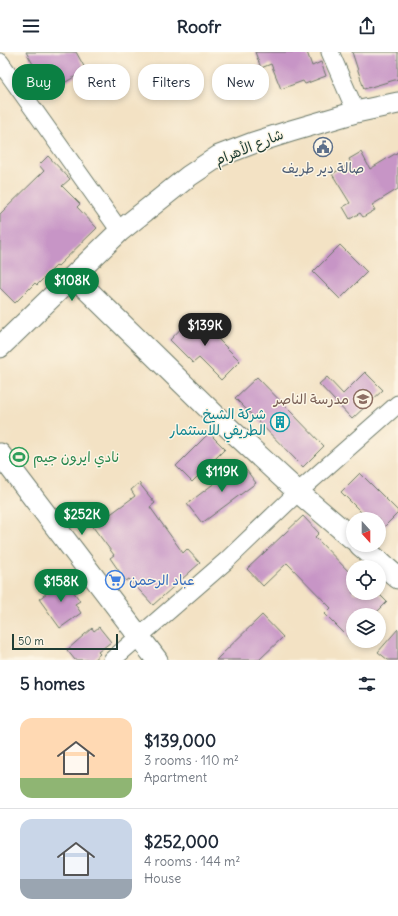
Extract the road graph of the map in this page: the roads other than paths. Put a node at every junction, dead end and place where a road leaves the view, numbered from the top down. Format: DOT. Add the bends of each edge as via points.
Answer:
graph roads {
  1 [pos="330,52"];
  2 [pos="0,62"];
  3 [pos="398,103"];
  4 [pos="356,112"];
  5 [pos="120,231"];
  6 [pos="74,277"];
  7 [pos="0,347"];
  8 [pos="398,404"];
  9 [pos="0,454"];
  10 [pos="298,492"];
  11 [pos="346,533"];
  12 [pos="368,552"];
  13 [pos="398,578"];
  14 [pos="138,637"];
  15 [pos="112,660"];
  16 [pos="157,660"];
  1 -- 4 [label="street"];
  2 -- 5 [label="street"];
  3 -- 4 [label="street, شارع الأهرام"];
  4 -- 5 [label="street, شارع الأهرام" via="219,156 189,176"];
  5 -- 6 [label="street, شارع الأهرام"];
  6 -- 7 [label="street, شارع الأهرام"];
  6 -- 10 [label="street"];
  8 -- 10 [label="street"];
  9 -- 14 [label="street"];
  10 -- 11 [label="street"];
  10 -- 14 [label="street" via="226,561"];
  12 -- 13 [label="street"];
  14 -- 15 [label="street"];
  14 -- 16 [label="street"];
}
